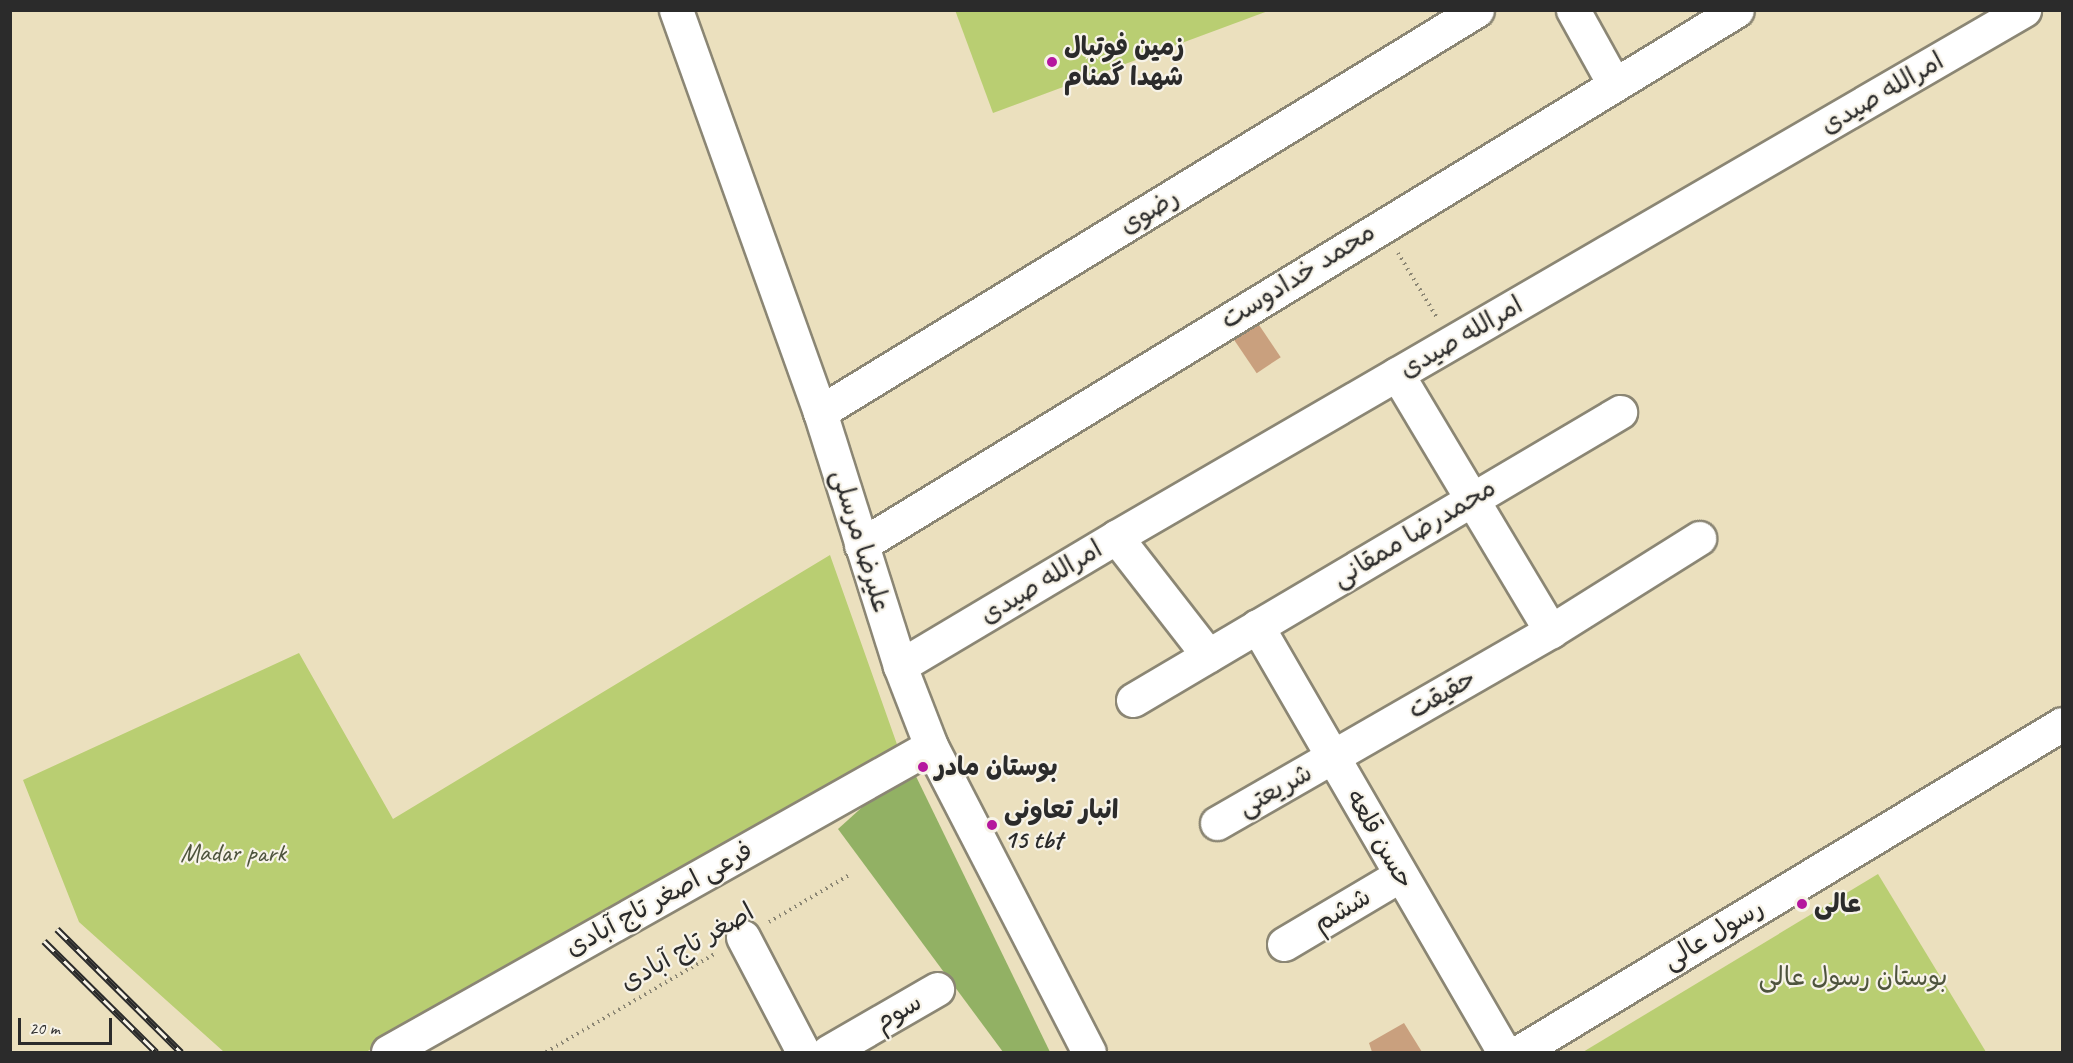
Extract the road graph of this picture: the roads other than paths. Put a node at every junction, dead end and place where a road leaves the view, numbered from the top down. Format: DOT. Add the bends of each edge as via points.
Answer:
graph roads {
  1 [pos="676,10"];
  2 [pos="1477,10"];
  3 [pos="1573,10"];
  4 [pos="1737,10"];
  5 [pos="2024,10"];
  6 [pos="1614,84"];
  7 [pos="1397,374"];
  8 [pos="820,412"];
  9 [pos="1620,412"];
  10 [pos="1474,498"];
  11 [pos="1116,537"];
  12 [pos="1699,538"];
  13 [pos="861,545"];
  14 [pos="1257,626"];
  15 [pos="1551,631"];
  16 [pos="1208,654"];
  17 [pos="900,666"];
  18 [pos="1133,700"];
  19 [pos="2062,724"];
  20 [pos="931,746"];
  21 [pos="1333,758"];
  22 [pos="1217,823"];
  23 [pos="1401,875"];
  24 [pos="743,937"];
  25 [pos="1284,944"];
  26 [pos="937,989"];
  27 [pos="388,1053"];
  28 [pos="803,1053"];
  29 [pos="828,1053"];
  30 [pos="1089,1053"];
  31 [pos="1504,1053"];
  32 [pos="1519,1053"];
  1 -- 8 [label="street, علیرضا مرسلی"];
  2 -- 8 [label="street, رضوی"];
  3 -- 6 [label="street"];
  4 -- 6 [label="street, محمد خدادوست"];
  5 -- 7 [label="street, امرالله صیدی"];
  6 -- 13 [label="street, محمد خدادوست"];
  7 -- 10 [label="street"];
  7 -- 11 [label="street, امرالله صیدی"];
  8 -- 13 [label="street, علیرضا مرسلی"];
  9 -- 10 [label="street, محمدرضا ممقانی"];
  10 -- 14 [label="street, محمدرضا ممقانی"];
  10 -- 15 [label="street"];
  11 -- 16 [label="street"];
  11 -- 17 [label="street, امرالله صیدی"];
  12 -- 15 [label="street, حقیقت"];
  13 -- 17 [label="street, علیرضا مرسلی"];
  14 -- 16 [label="street, محمدرضا ممقانی"];
  14 -- 21 [label="street, حسن قلعه"];
  15 -- 21 [label="street, حقیقت"];
  16 -- 18 [label="street"];
  17 -- 20 [label="street, علیرضا مرسلی"];
  19 -- 32 [label="street, رسول عالی"];
  20 -- 27 [label="street, فرعی اصغر تاج آبادی"];
  20 -- 30 [label="street, علیرضا مرسلی"];
  21 -- 22 [label="street, شریعتی"];
  21 -- 23 [label="street, حسن قلعه"];
  23 -- 25 [label="street, ششم"];
  23 -- 31 [label="street, حسن قلعه"];
  24 -- 28 [label="street"];
  26 -- 29 [label="street, سوم"];
}
